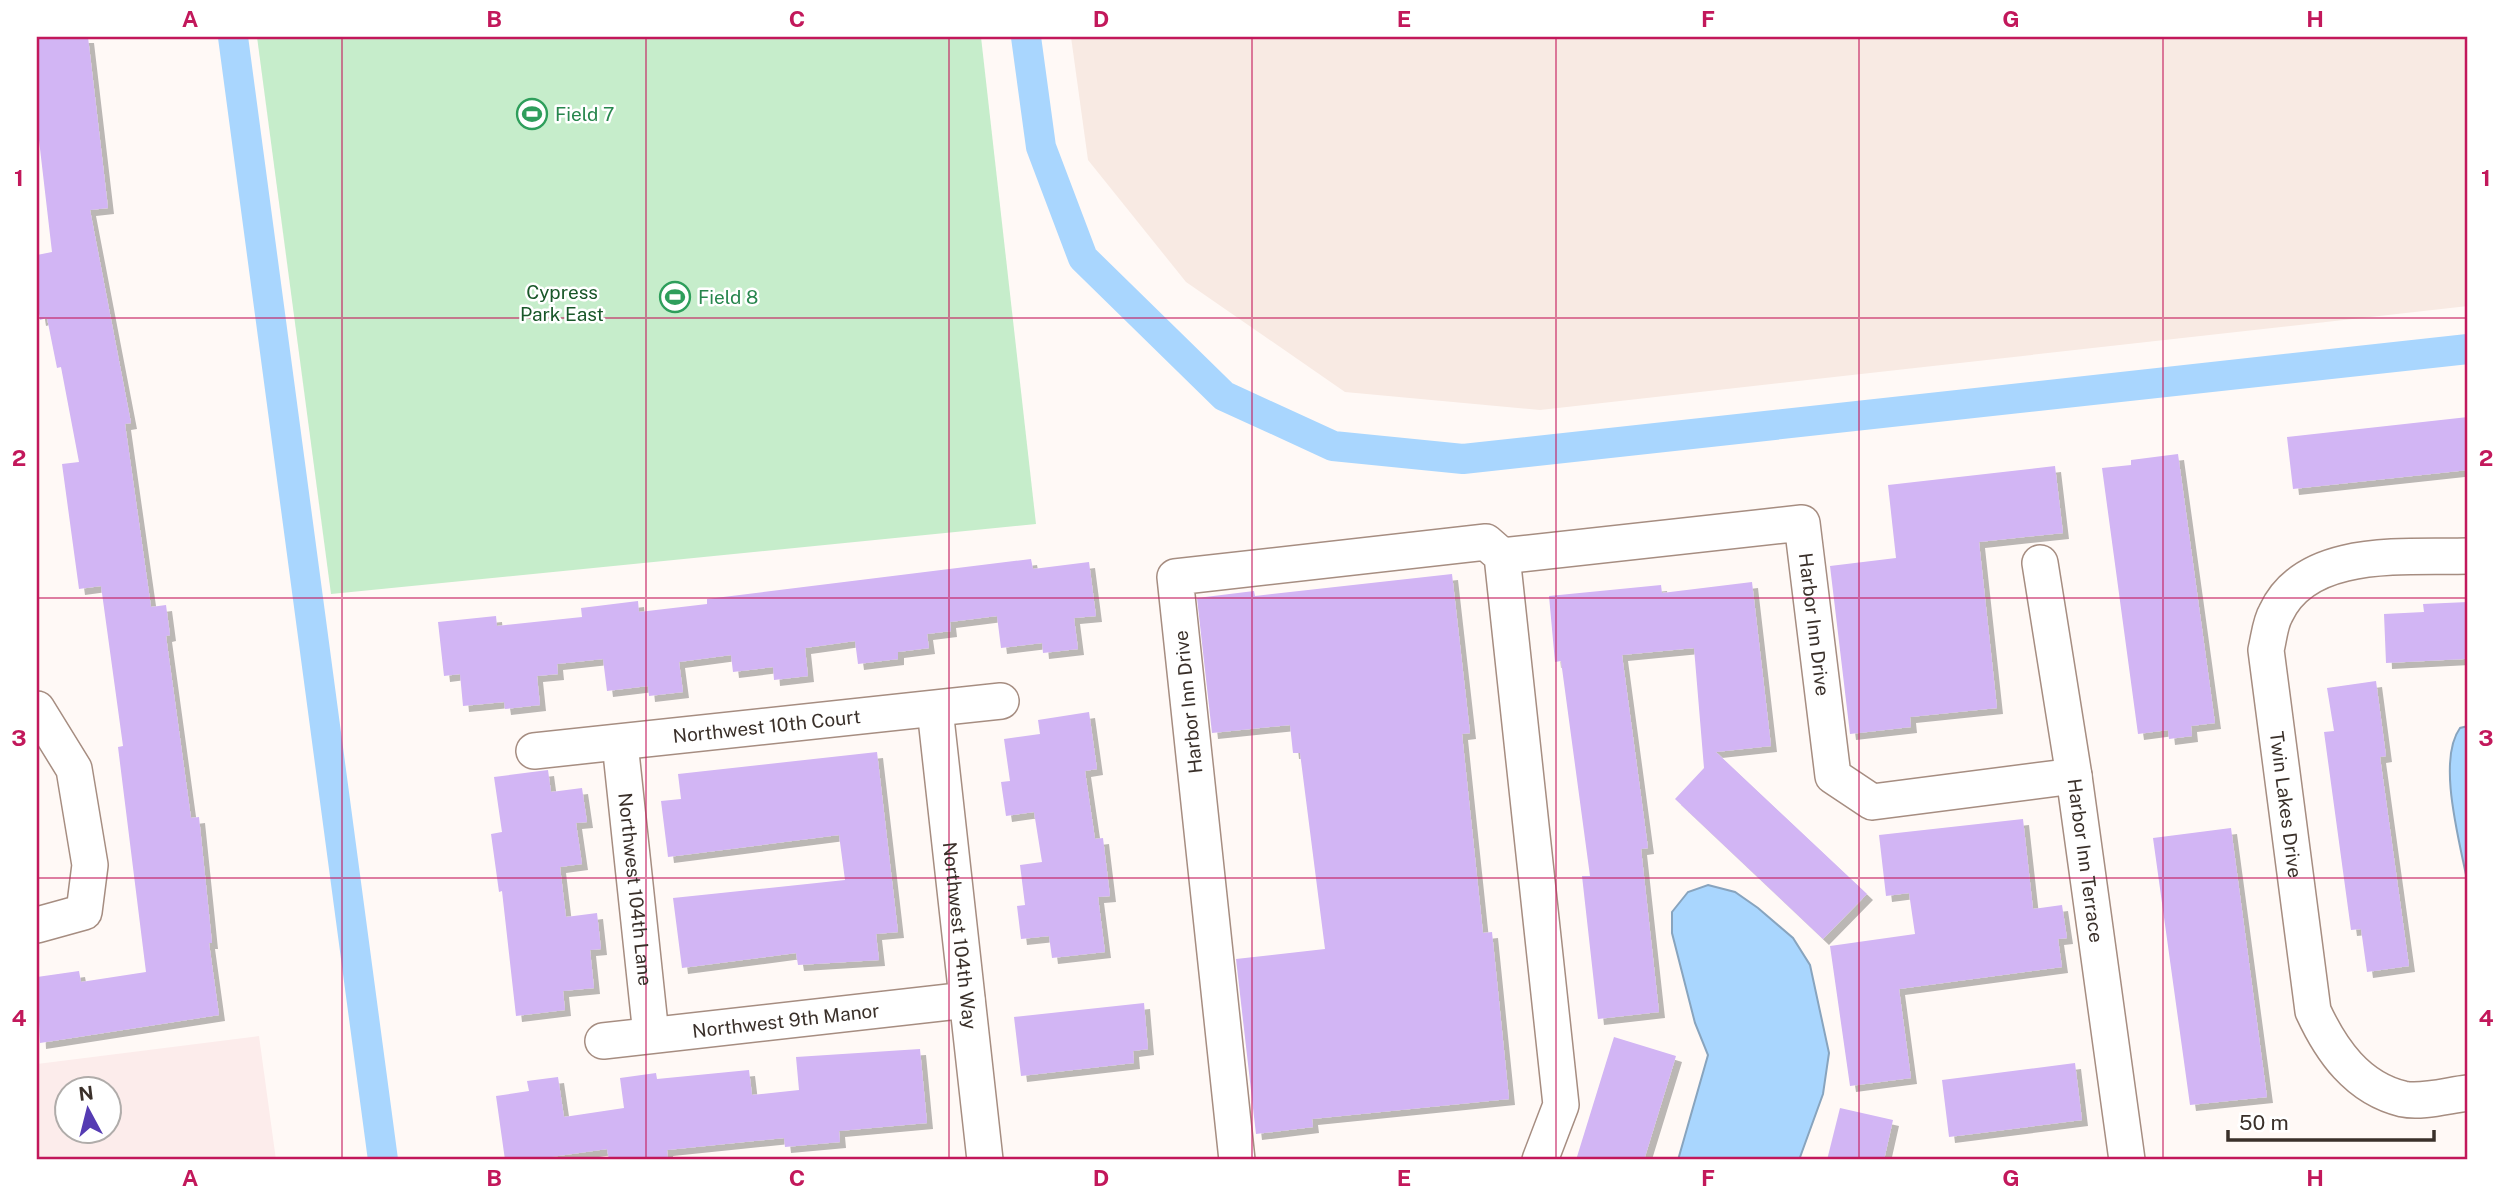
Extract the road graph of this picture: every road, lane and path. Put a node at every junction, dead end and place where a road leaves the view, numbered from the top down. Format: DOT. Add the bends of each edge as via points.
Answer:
graph roads {
  1 [pos="1502,556"];
  2 [pos="2468,556"];
  3 [pos="2040,563"];
  4 [pos="1001,701"];
  5 [pos="37,709"];
  6 [pos="935,709"];
  7 [pos="620,743"];
  8 [pos="534,751"];
  9 [pos="2074,776"];
  10 [pos="37,925"];
  11 [pos="967,1000"];
  12 [pos="651,1035"];
  13 [pos="603,1041"];
  14 [pos="2468,1093"];
  15 [pos="985,1160"];
  16 [pos="1237,1160"];
  17 [pos="1540,1160"];
  18 [pos="2126,1160"];
  1 -- 9 [label="street, Harbor Inn Drive" via="1802,523 1833,776 1872,802"];
  1 -- 16 [label="street, Harbor Inn Drive" via="1486,542 1174,577"];
  1 -- 17 [label="street" via="1560,1105"];
  2 -- 14 [label="street, Twin Lakes Drive" via="2363,560 2328,569 2295,586 2275,613 2266,650 2318,1022 2344,1065 2372,1086 2405,1099"];
  3 -- 9 [label="street, Harbor Inn Terrace"];
  4 -- 6 [label="street, Northwest 10th Court"];
  5 -- 10 [label="street" via="74,769 90,865 84,912"];
  6 -- 7 [label="street, Northwest 10th Court"];
  6 -- 11 [label="street, Northwest 104th Way"];
  7 -- 8 [label="street, Northwest 10th Court"];
  7 -- 12 [label="street, Northwest 104th Lane"];
  9 -- 18 [label="street, Harbor Inn Terrace"];
  11 -- 12 [label="street, Northwest 9th Manor"];
  11 -- 15 [label="street, Northwest 104th Way"];
  12 -- 13 [label="street, Northwest 9th Manor"];
}
